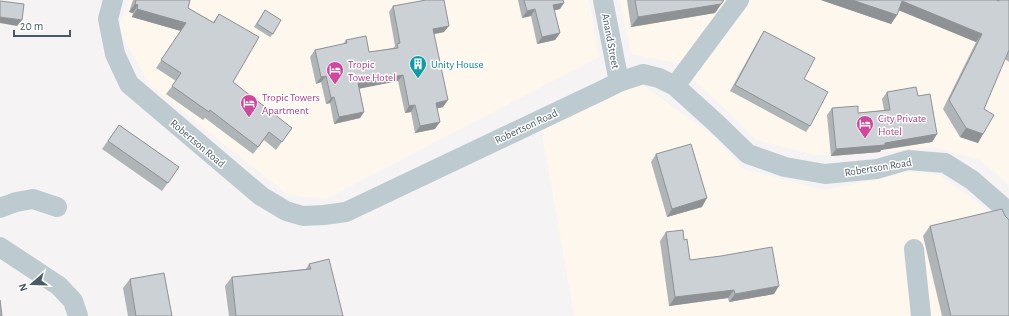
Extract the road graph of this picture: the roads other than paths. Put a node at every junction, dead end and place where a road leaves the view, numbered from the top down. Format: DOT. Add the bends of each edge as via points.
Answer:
graph roads {
  1 [pos="113,0"];
  2 [pos="603,0"];
  3 [pos="738,0"];
  4 [pos="619,82"];
  5 [pos="676,86"];
  6 [pos="56,207"];
  7 [pos="0,208"];
  8 [pos="1009,221"];
  9 [pos="0,247"];
  10 [pos="914,249"];
  11 [pos="78,316"];
  12 [pos="921,316"];
  1 -- 4 [label="street, Robertson Road" via="108,19 115,54 129,84 261,196 286,211 303,216 346,212"];
  2 -- 4 [label="street, Anand Street"];
  3 -- 5 [label="street"];
  4 -- 5 [label="street, Robertson Road" via="643,74"];
  5 -- 8 [label="street, Robertson Road" via="748,154 785,167 825,174 877,169 908,160 944,163 972,180 1004,207"];
  6 -- 7 [label="street" via="33,199"];
  9 -- 11 [label="street" via="59,286 73,302"];
  10 -- 12 [label="street"];
}
